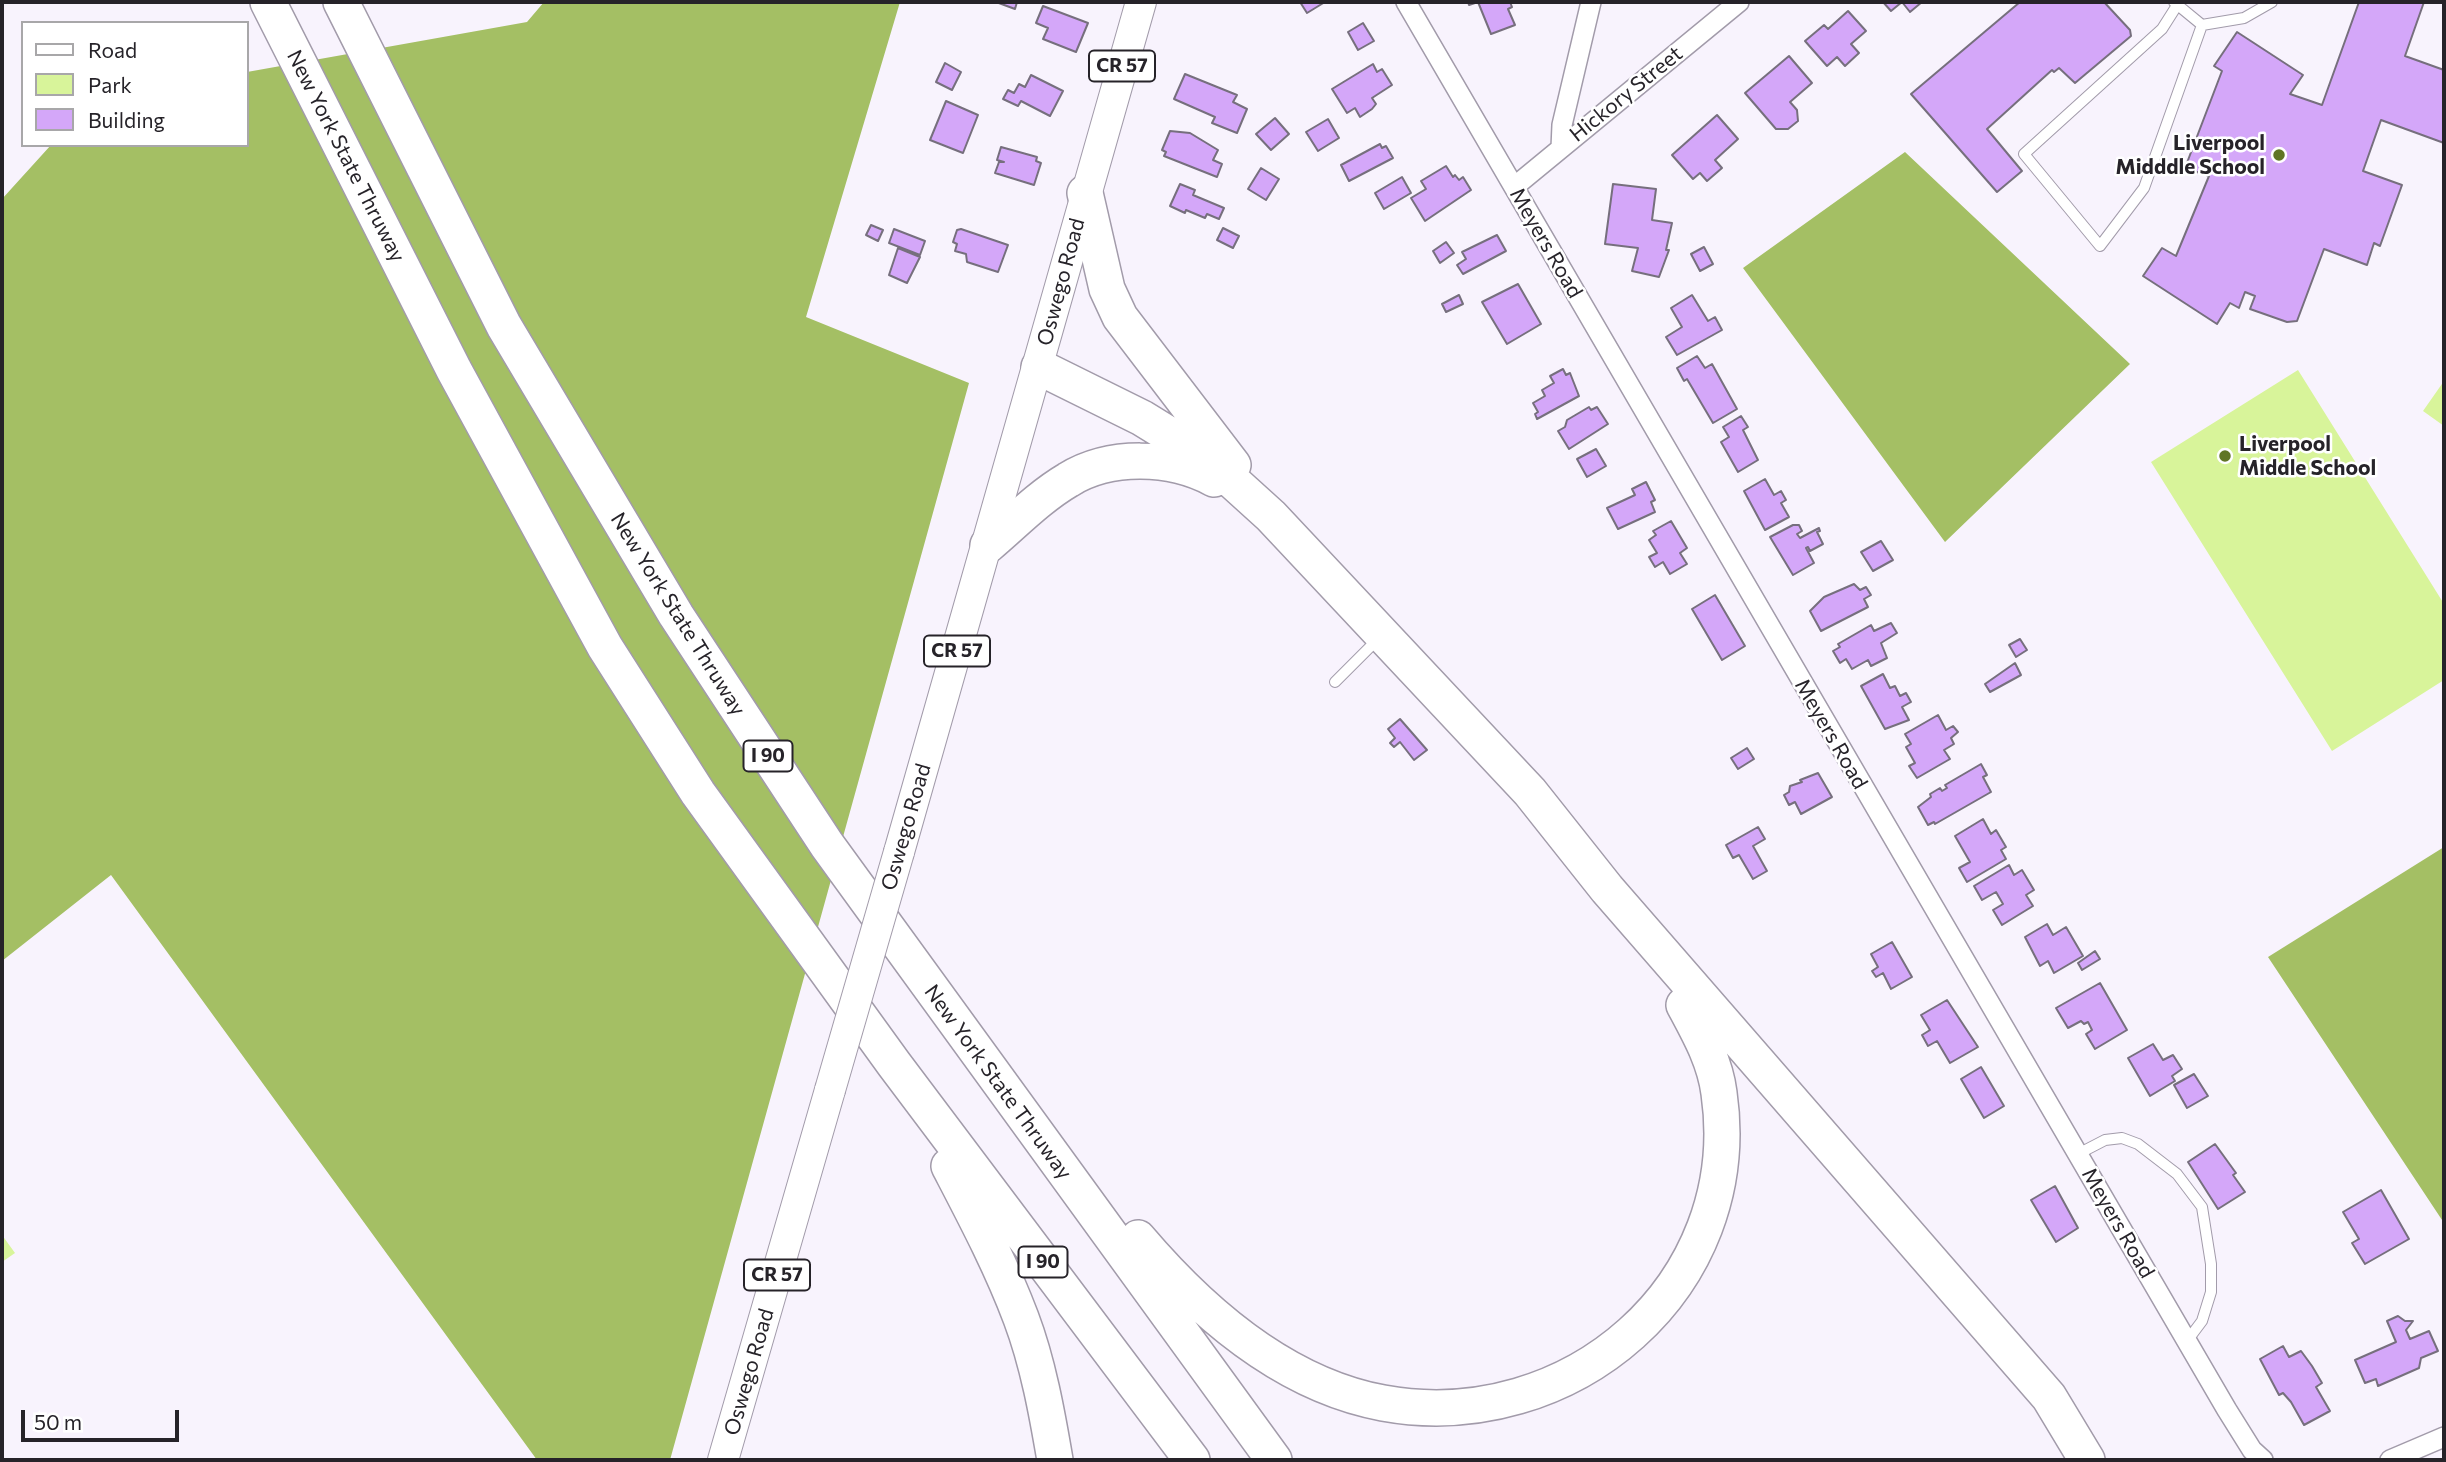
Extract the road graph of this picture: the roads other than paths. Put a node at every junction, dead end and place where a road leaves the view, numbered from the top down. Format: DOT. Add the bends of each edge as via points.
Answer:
graph roads {
  1 [pos="268,2"];
  2 [pos="341,2"];
  3 [pos="1140,2"];
  4 [pos="1406,2"];
  5 [pos="1591,2"];
  6 [pos="1739,2"];
  7 [pos="2272,2"];
  8 [pos="2175,4"];
  9 [pos="2202,25"];
  10 [pos="1561,148"];
  11 [pos="1514,187"];
  12 [pos="1085,192"];
  13 [pos="1039,367"];
  14 [pos="1271,516"];
  15 [pos="988,545"];
  16 [pos="1384,634"];
  17 [pos="1335,682"];
  18 [pos="1439,692"];
  19 [pos="1684,1005"];
  20 [pos="894,1064"];
  21 [pos="1003,1090"];
  22 [pos="2078,1154"];
  23 [pos="2187,1341"];
  24 [pos="2444,1437"];
  25 [pos="723,1460"];
  26 [pos="1055,1460"];
  27 [pos="1192,1460"];
  28 [pos="1274,1460"];
  29 [pos="2069,1460"];
  30 [pos="2087,1460"];
  31 [pos="2263,1460"];
  32 [pos="2390,1460"];
  1 -- 20 [label="highway, New York State Thruway / I 90" via="454,370 605,647 698,793"];
  2 -- 21 [label="highway, New York State Thruway / I 90" via="504,326 676,615 827,845"];
  3 -- 12 [label="main road, CR 57"];
  4 -- 11 [label="street, Meyers Road"];
  5 -- 10 [label="street" via="1562,125"];
  6 -- 10 [label="street, Hickory Street"];
  7 -- 9 [label="lane" via="2244,18"];
  8 -- 9 [label="lane"];
  8 -- 9 [label="lane" via="2162,29 2024,154 2100,246 2144,188"];
  10 -- 11 [label="street, Hickory Street"];
  11 -- 22 [label="street, Meyers Road"];
  12 -- 13 [label="main road, Oswego Road / CR 57"];
  12 -- 14 [label="highway" via="1107,289 1120,317"];
  13 -- 14 [label="highway" via="1142,418 1207,458"];
  13 -- 15 [label="main road, Oswego Road / CR 57"];
  14 -- 15 [label="highway" via="1196,470 1153,461 1106,464 1068,480"];
  14 -- 16 [label="highway"];
  15 -- 25 [label="main road, Oswego Road / CR 57, bridge"];
  16 -- 17 [label="lane"];
  16 -- 18 [label="highway"];
  18 -- 19 [label="highway" via="1506,792"];
  18 -- 30 [label="highway" via="1531,792 1606,890 2049,1397"];
  19 -- 21 [label="highway" via="1707,1048 1719,1092 1722,1149 1713,1205 1698,1247 1673,1289 1639,1327 1599,1360 1555,1383 1504,1401 1451,1408 1384,1403 1334,1390 1287,1368 1223,1322 1167,1273 1039,1122"];
  19 -- 29 [label="highway" via="2018,1385"];
  20 -- 26 [label="highway" via="987,1237 1022,1320"];
  20 -- 27 [label="highway, New York State Thruway / I 90"];
  21 -- 28 [label="highway, New York State Thruway / I 90"];
  22 -- 23 [label="street, Meyers Road"];
  22 -- 23 [label="lane" via="2105,1140 2122,1138 2138,1144 2177,1174 2202,1207 2211,1292 2202,1321"];
  23 -- 31 [label="street, Meyers Road" via="2252,1450"];
  24 -- 32 [label="street"];
}
